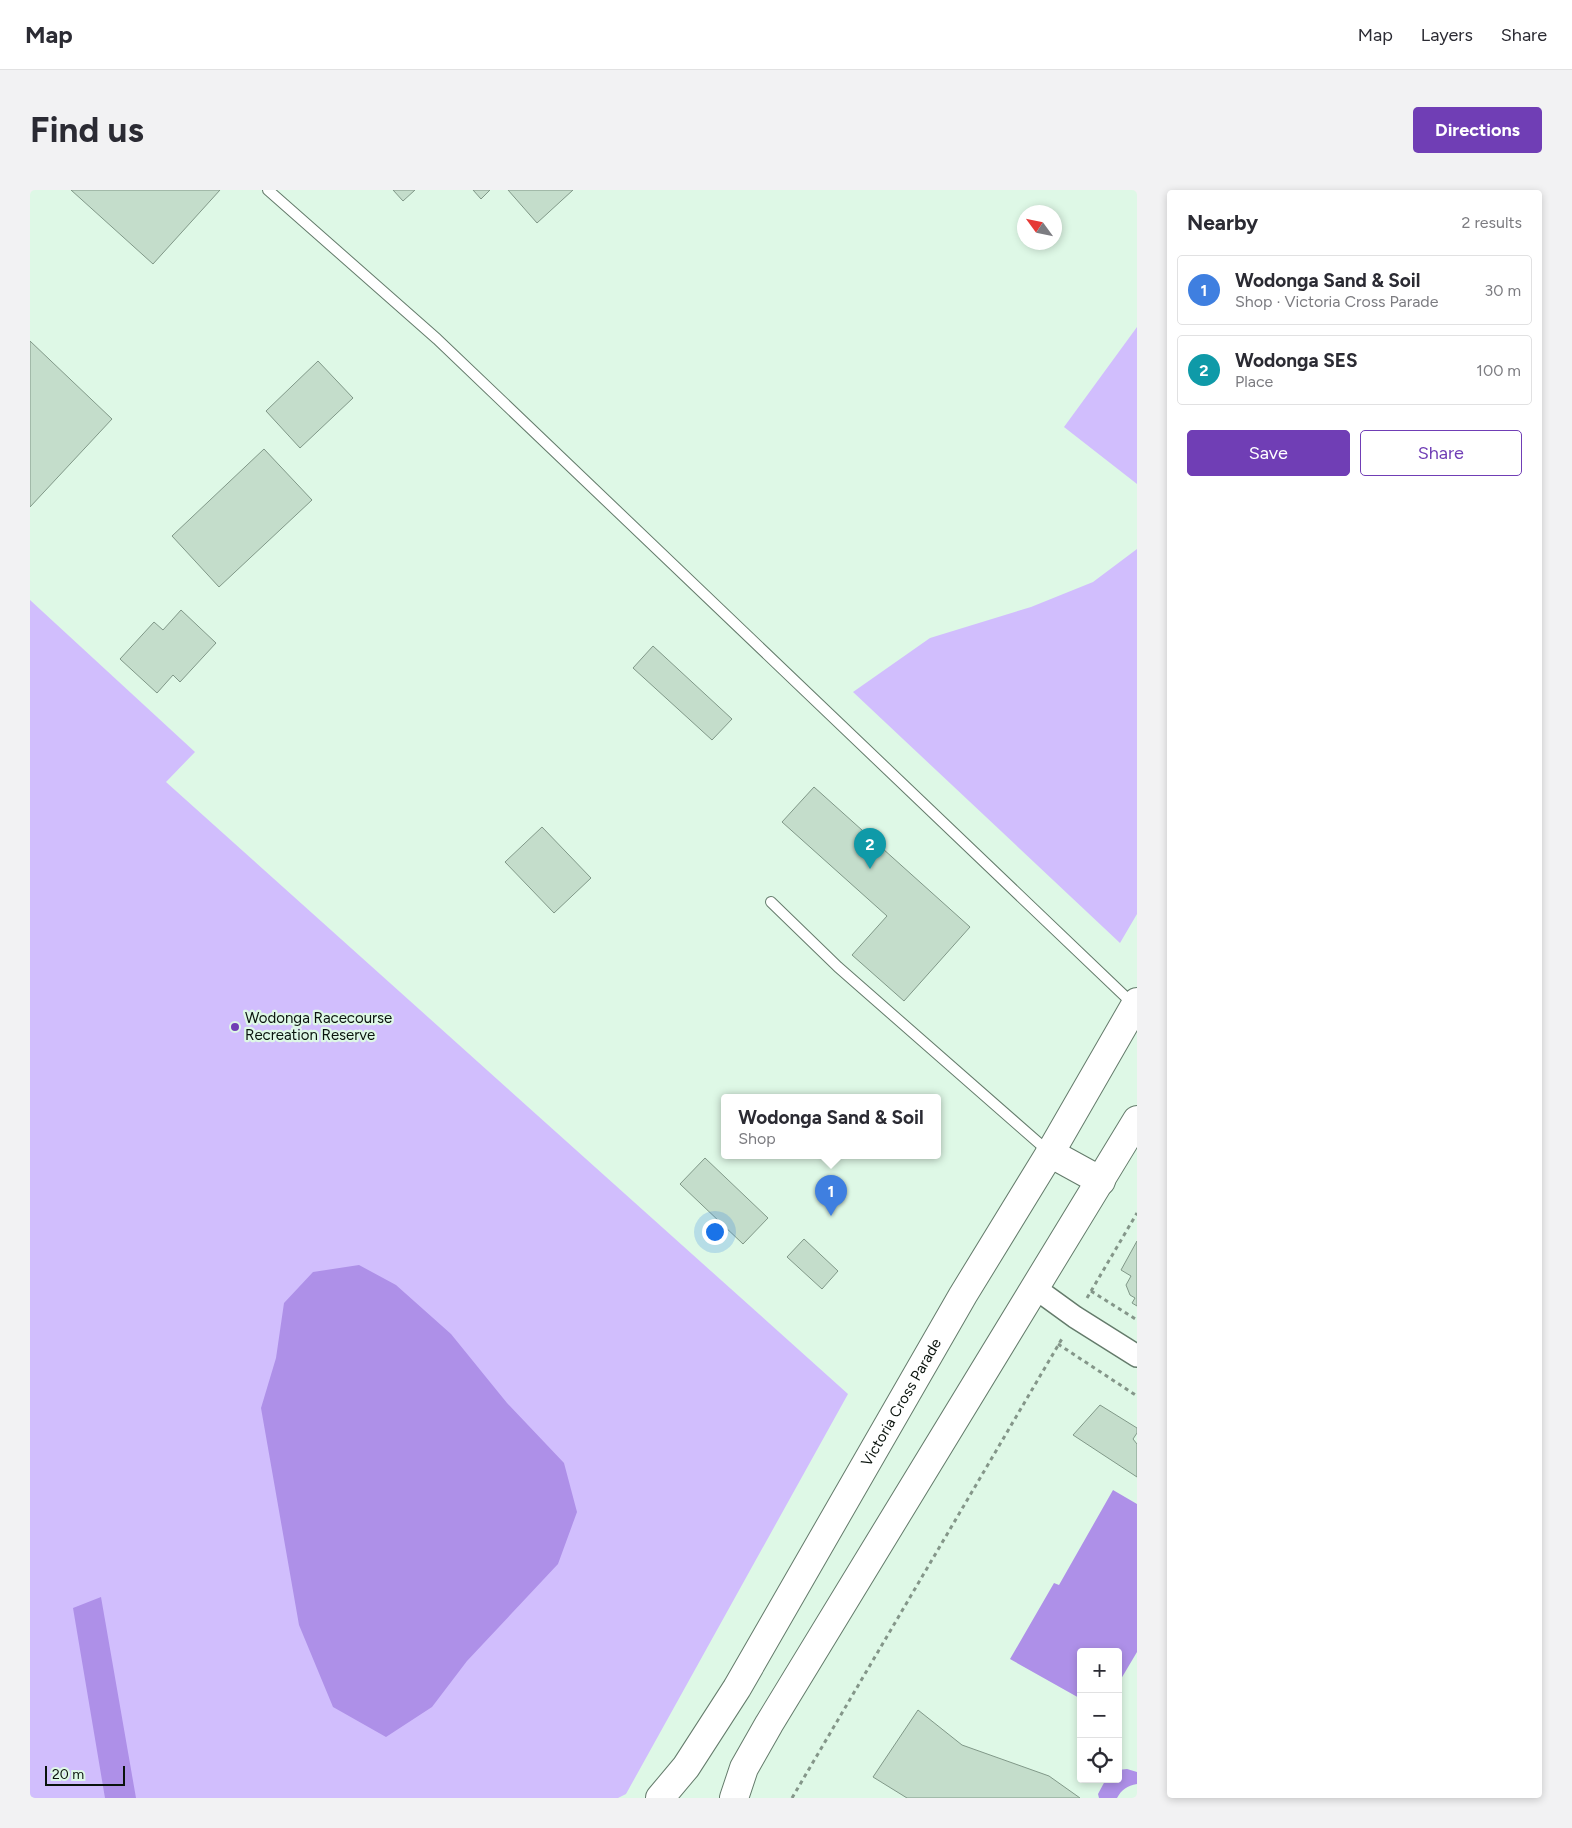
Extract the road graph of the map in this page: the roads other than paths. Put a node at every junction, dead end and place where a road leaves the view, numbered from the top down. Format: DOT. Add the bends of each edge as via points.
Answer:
graph roads {
  1 [pos="268,190"];
  2 [pos="771,902"];
  3 [pos="1136,1004"];
  4 [pos="1137,1120"];
  5 [pos="1050,1153"];
  6 [pos="1101,1181"];
  7 [pos="1035,1288"];
  8 [pos="1137,1356"];
  9 [pos="660,1798"];
  10 [pos="734,1798"];
  1 -- 3 [label="lane" via="437,339"];
  2 -- 5 [label="lane" via="838,967"];
  3 -- 5 [label="main road, Victoria Cross Parade"];
  4 -- 6 [label="main road"];
  5 -- 6 [label="main road"];
  5 -- 9 [label="main road, Victoria Cross Parade" via="958,1304 737,1688 686,1767"];
  6 -- 7 [label="main road"];
  7 -- 8 [label="street"];
  7 -- 10 [label="main road" via="769,1724 744,1768"];
}
